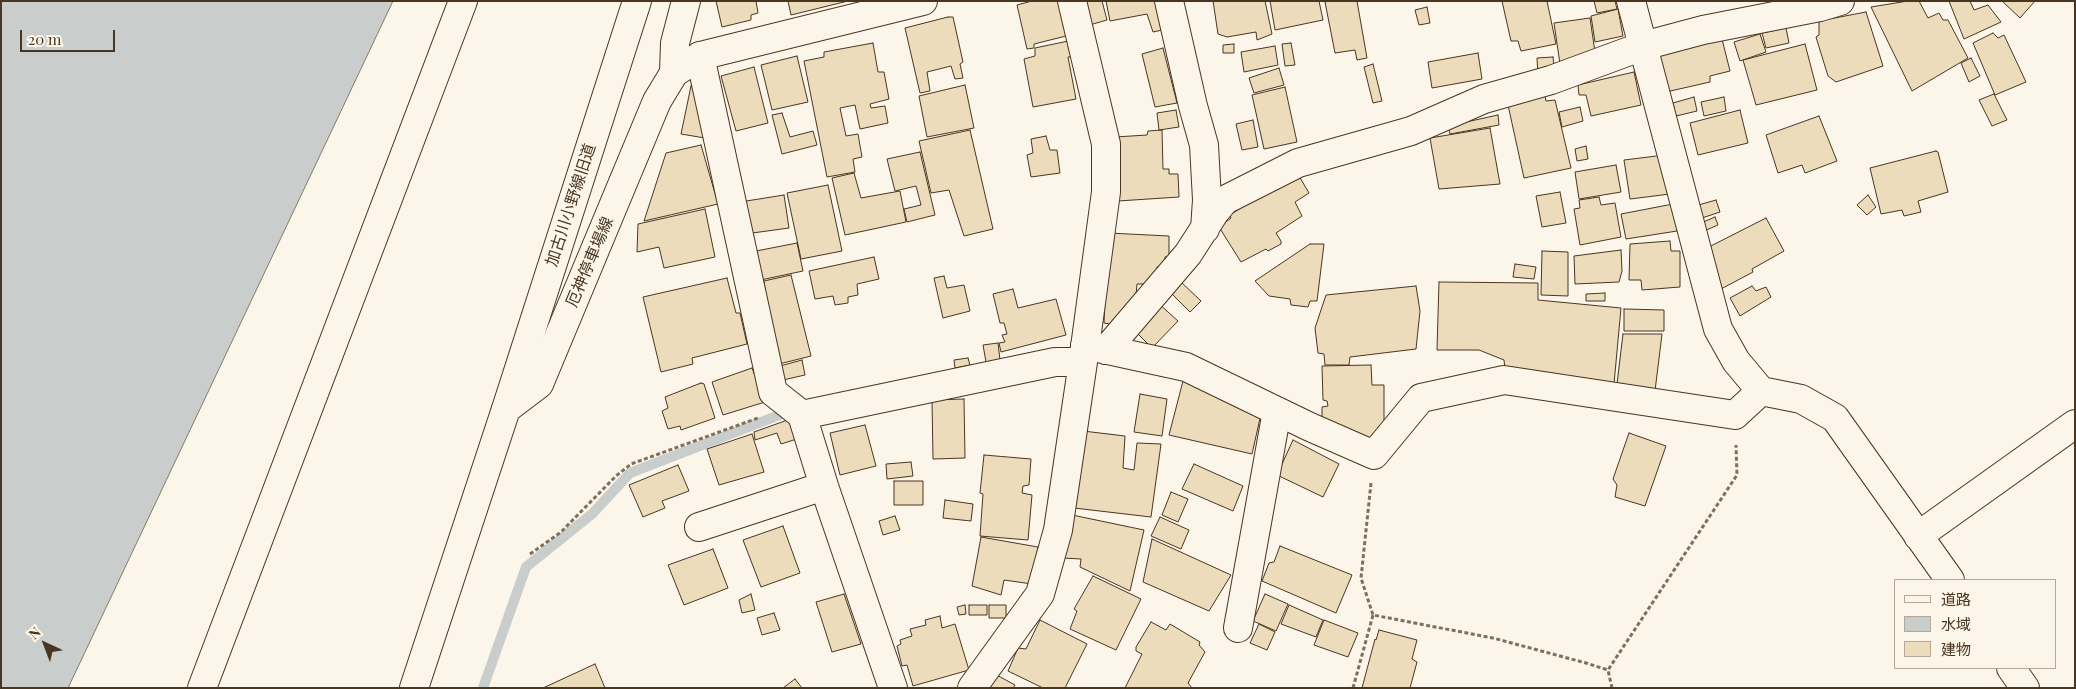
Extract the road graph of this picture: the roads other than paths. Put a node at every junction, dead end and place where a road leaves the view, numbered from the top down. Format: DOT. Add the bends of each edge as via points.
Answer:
graph roads {
  1 [pos="463,1"];
  2 [pos="637,1"];
  3 [pos="686,1"];
  4 [pos="922,1"];
  5 [pos="1072,1"];
  6 [pos="1169,1"];
  7 [pos="1631,1"];
  8 [pos="1840,1"];
  9 [pos="1642,46"];
  10 [pos="700,56"];
  11 [pos="674,73"];
  12 [pos="1205,230"];
  13 [pos="1091,352"];
  14 [pos="1760,391"];
  15 [pos="794,408"];
  16 [pos="506,409"];
  17 [pos="1277,411"];
  18 [pos="2075,424"];
  19 [pos="824,486"];
  20 [pos="699,527"];
  21 [pos="1918,536"];
  22 [pos="1949,579"];
  23 [pos="1238,628"];
  24 [pos="202,688"];
  25 [pos="414,688"];
  26 [pos="893,688"];
  27 [pos="972,688"];
  1 -- 24 [label="street"];
  2 -- 16 [label="street, 加古川小野線旧道"];
  3 -- 11 [label="street" via="675,43"];
  4 -- 10 [label="street, 厄神停車場線"];
  5 -- 13 [label="street" via="1106,144 1106,192"];
  6 -- 12 [label="street" via="1204,145"];
  7 -- 9 [label="street"];
  8 -- 9 [label="street"];
  9 -- 12 [label="street" via="1551,80 1484,99 1411,132 1298,164 1225,200"];
  9 -- 14 [label="street" via="1718,329 1736,361"];
  10 -- 11 [label="street, 厄神停車場線"];
  10 -- 15 [label="street" via="774,392"];
  11 -- 16 [label="street, 厄神停車場線" via="657,100 539,384"];
  12 -- 13 [label="street" via="1188,254"];
  13 -- 15 [label="street" via="1055,362"];
  13 -- 17 [label="street" via="1186,367"];
  13 -- 27 [label="street" via="1058,530 1040,594"];
  14 -- 17 [label="street" via="1734,415 1504,380 1421,398 1374,455"];
  14 -- 21 [label="street" via="1801,399 1835,418"];
  15 -- 19 [label="street"];
  16 -- 25 [label="street"];
  17 -- 23 [label="street"];
  18 -- 21 [label="street"];
  19 -- 20 [label="street"];
  19 -- 26 [label="street"];
  21 -- 22 [label="street"];
}
